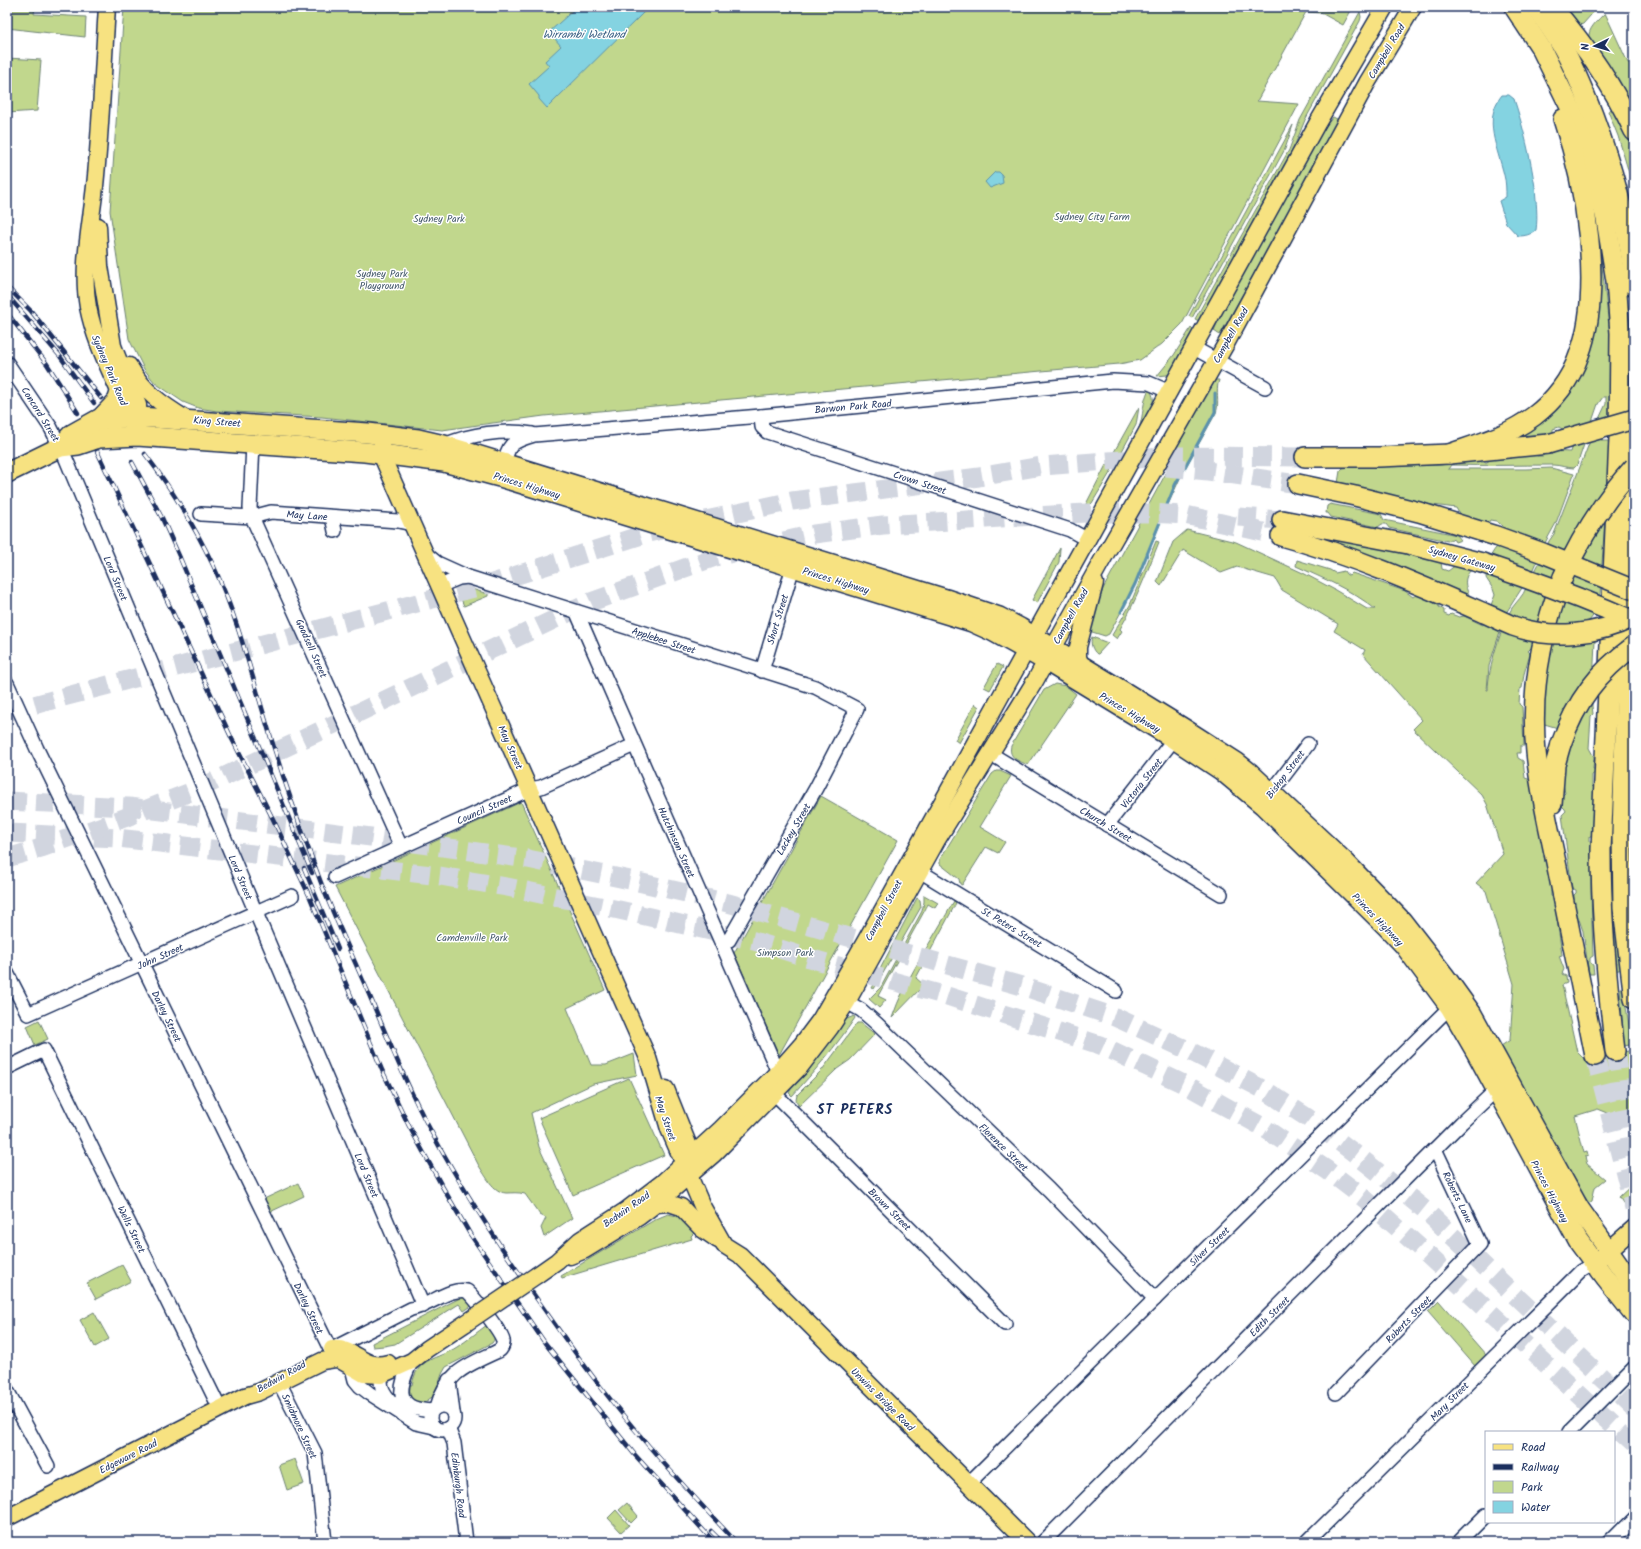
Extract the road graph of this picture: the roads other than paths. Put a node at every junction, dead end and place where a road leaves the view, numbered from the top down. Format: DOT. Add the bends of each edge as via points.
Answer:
graph roads {
  1 [pos="107,7"];
  2 [pos="1385,7"];
  3 [pos="1413,7"];
  4 [pos="1507,7"];
  5 [pos="1514,7"];
  6 [pos="1536,7"];
  7 [pos="1552,7"];
  8 [pos="1634,131"];
  9 [pos="94,187"];
  10 [pos="1634,286"];
  11 [pos="110,325"];
  12 [pos="1194,348"];
  13 [pos="1216,360"];
  14 [pos="7,363"];
  15 [pos="1265,387"];
  16 [pos="119,391"];
  17 [pos="1170,392"];
  18 [pos="761,416"];
  19 [pos="135,417"];
  20 [pos="186,419"];
  21 [pos="1634,419"];
  22 [pos="97,420"];
  23 [pos="1634,430"];
  24 [pos="495,434"];
  25 [pos="383,435"];
  26 [pos="534,435"];
  27 [pos="137,436"];
  28 [pos="253,444"];
  29 [pos="444,445"];
  30 [pos="60,447"];
  31 [pos="381,454"];
  32 [pos="1449,454"];
  33 [pos="1305,457"];
  34 [pos="504,463"];
  35 [pos="1634,467"];
  36 [pos="7,473"];
  37 [pos="1298,484"];
  38 [pos="201,514"];
  39 [pos="252,517"];
  40 [pos="332,517"];
  41 [pos="412,524"];
  42 [pos="335,531"];
  43 [pos="1088,540"];
  44 [pos="426,554"];
  45 [pos="1100,564"];
  46 [pos="793,567"];
  47 [pos="468,577"];
  48 [pos="440,586"];
  49 [pos="1634,590"];
  50 [pos="577,613"];
  51 [pos="1634,617"];
  52 [pos="1634,621"];
  53 [pos="1031,644"];
  54 [pos="1634,646"];
  55 [pos="1049,655"];
  56 [pos="1081,666"];
  57 [pos="762,671"];
  58 [pos="7,683"];
  59 [pos="857,709"];
  60 [pos="1174,739"];
  61 [pos="1308,744"];
  62 [pos="634,745"];
  63 [pos="991,754"];
  64 [pos="530,789"];
  65 [pos="1267,799"];
  66 [pos="1107,826"];
  67 [pos="401,847"];
  68 [pos="914,867"];
  69 [pos="335,877"];
  70 [pos="1559,879"];
  71 [pos="1221,894"];
  72 [pos="292,896"];
  73 [pos="256,913"];
  74 [pos="723,945"];
  75 [pos="142,964"];
  76 [pos="7,973"];
  77 [pos="1116,991"];
  78 [pos="1634,1000"];
  79 [pos="847,1002"];
  80 [pos="1450,1007"];
  81 [pos="1615,1051"];
  82 [pos="1595,1056"];
  83 [pos="7,1068"];
  84 [pos="778,1072"];
  85 [pos="1496,1090"];
  86 [pos="775,1094"];
  87 [pos="1435,1149"];
  88 [pos="691,1166"];
  89 [pos="656,1204"];
  90 [pos="1634,1228"];
  91 [pos="1480,1244"];
  92 [pos="724,1245"];
  93 [pos="1609,1251"];
  94 [pos="740,1255"];
  95 [pos="557,1261"];
  96 [pos="1594,1263"];
  97 [pos="1634,1286"];
  98 [pos="1156,1299"];
  99 [pos="422,1307"];
  100 [pos="1634,1314"];
  101 [pos="1005,1324"];
  102 [pos="332,1349"];
  103 [pos="427,1349"];
  104 [pos="412,1361"];
  105 [pos="353,1362"];
  106 [pos="1634,1368"];
  107 [pos="383,1370"];
  108 [pos="449,1380"];
  109 [pos="279,1382"];
  110 [pos="7,1390"];
  111 [pos="1336,1393"];
  112 [pos="250,1394"];
  113 [pos="220,1409"];
  114 [pos="434,1409"];
  115 [pos="453,1413"];
  116 [pos="404,1415"];
  117 [pos="434,1427"];
  118 [pos="448,1428"];
  119 [pos="1571,1431"];
  120 [pos="48,1466"];
  121 [pos="968,1484"];
  122 [pos="1485,1516"];
  123 [pos="7,1518"];
  124 [pos="1634,1518"];
  125 [pos="325,1542"];
  126 [pos="466,1542"];
  127 [pos="1027,1542"];
  128 [pos="1043,1542"];
  129 [pos="1307,1542"];
  130 [pos="1459,1542"];
  131 [pos="1610,1542"];
  1 -- 9 [label="main road, Sydney Park Road"];
  2 -- 12 [label="main road" via="1318,122"];
  3 -- 13 [label="main road, Campbell Road" via="1367,83"];
  4 -- 32 [label="highway" via="1539,56 1568,133 1586,218 1590,254 1589,314 1579,356 1569,377 1557,394 1536,415 1501,436"];
  5 -- 81 [label="highway" via="1545,55 1571,109 1592,163 1606,219 1616,281 1620,333 1619,438 1601,850 1601,907"];
  6 -- 10 [label="highway" via="1563,48 1581,85 1606,150 1626,228"];
  7 -- 8 [label="highway" via="1577,35 1591,56 1622,104"];
  9 -- 11 [label="main road, Sydney Park Road" via="100,266"];
  9 -- 16 [label="main road, Sydney Park Road" via="88,248 88,305 96,339"];
  11 -- 19 [label="main road, Sydney Park Road" via="115,351 138,405"];
  11 -- 20 [label="main road, Sydney Park Road" via="128,364 144,389"];
  12 -- 13 [label="street"];
  12 -- 17 [label="main road"];
  13 -- 15 [label="street"];
  13 -- 45 [label="main road, Campbell Road"];
  14 -- 30 [label="street, Concord Street" via="51,428"];
  16 -- 19 [label="main road, Sydney Park Road"];
  16 -- 22 [label="main road" via="116,400"];
  17 -- 18 [label="street, Barwon Park Road" via="1149,383 1113,381"];
  17 -- 43 [label="main road"];
  18 -- 26 [label="street, Barwon Park Road"];
  18 -- 43 [label="street, Crown Street" via="762,427 766,432 1070,530"];
  19 -- 20 [label="highway, King Street"];
  19 -- 22 [label="highway, King Street"];
  19 -- 27 [label="main road, Sydney Park Road"];
  20 -- 25 [label="highway, King Street"];
  21 -- 32 [label="highway, bridge" via="1548,444"];
  22 -- 30 [label="highway, King Street" via="72,434"];
  23 -- 78 [label="highway" via="1622,835 1623,908"];
  24 -- 26 [label="street, Barwon Park Road" via="516,431"];
  24 -- 29 [label="street, Barwon Park Road" via="462,438"];
  24 -- 34 [label="street" via="503,438"];
  25 -- 29 [label="highway, Princes Highway"];
  25 -- 31 [label="main road, May Street"];
  26 -- 34 [label="street, Barwon Park Road" via="515,441"];
  27 -- 28 [label="highway, King Street"];
  27 -- 30 [label="highway, King Street" via="99,438"];
  28 -- 31 [label="highway, King Street"];
  28 -- 39 [label="street, Goodsell Street" via="250,508"];
  29 -- 34 [label="highway, Princes Highway"];
  30 -- 36 [label="highway, King Street"];
  30 -- 73 [label="street, Lord Street"];
  31 -- 34 [label="highway, Princes Highway" via="444,462"];
  31 -- 41 [label="main road, May Street"];
  32 -- 33 [label="highway"];
  34 -- 46 [label="highway, Princes Highway"];
  34 -- 53 [label="highway, Princes Highway" via="969,606 999,617"];
  35 -- 70 [label="highway, bridge" via="1595,515 1581,539 1550,612 1541,652 1534,716 1538,768"];
  37 -- 49 [label="highway, bridge" via="1418,512 1496,536"];
  38 -- 39 [label="street, May Lane"];
  39 -- 40 [label="street, May Lane" via="271,512"];
  39 -- 67 [label="street, Goodsell Street"];
  40 -- 41 [label="street, May Lane"];
  40 -- 42 [label="street"];
  41 -- 44 [label="main road, May Street"];
  43 -- 53 [label="main road"];
  44 -- 47 [label="street, Applebee Street" via="437,563"];
  44 -- 48 [label="main road, May Street"];
  45 -- 55 [label="main road, Campbell Road"];
  45 -- 56 [label="main road" via="1078,647"];
  46 -- 53 [label="highway, Princes Highway" via="972,622"];
  46 -- 57 [label="street, Short Street"];
  47 -- 48 [label="street"];
  47 -- 50 [label="street, Applebee Street"];
  48 -- 64 [label="main road, May Street"];
  50 -- 57 [label="street, Applebee Street"];
  50 -- 62 [label="street, Hutchinson Street"];
  51 -- 52 [label="highway, Sydney Gateway, bridge" via="1614,626 1597,631 1562,634 1513,626 1282,528 1408,544 1482,563 1537,582 1605,608"];
  53 -- 55 [label="highway, Princes Highway"];
  53 -- 68 [label="main road, Campbell Street"];
  54 -- 70 [label="highway, bridge" via="1618,657 1595,680 1578,703 1561,744 1555,765 1551,817"];
  55 -- 56 [label="highway, Princes Highway"];
  55 -- 60 [label="highway, Princes Highway"];
  55 -- 63 [label="main road, Campbell Street"];
  56 -- 65 [label="highway, Princes Highway" via="1236,762 1250,773"];
  57 -- 59 [label="street, Applebee Street" via="815,687"];
  58 -- 75 [label="street, Darley Street"];
  59 -- 74 [label="street, Lackey Street" via="816,788 729,940"];
  60 -- 65 [label="highway, Princes Highway"];
  60 -- 66 [label="street, Victoria Street"];
  61 -- 65 [label="street, Bishop Street"];
  62 -- 64 [label="street, Council Street"];
  62 -- 74 [label="street, Hutchinson Street"];
  63 -- 66 [label="street, Church Street"];
  63 -- 68 [label="main road, Campbell Street"];
  64 -- 67 [label="street, Council Street"];
  64 -- 88 [label="main road, May Street" via="648,1058 669,1129"];
  65 -- 80 [label="highway, Princes Highway" via="1404,945"];
  65 -- 93 [label="highway, Princes Highway" via="1346,863 1402,921 1444,975 1472,1014 1579,1208"];
  66 -- 71 [label="street, Church Street"];
  67 -- 69 [label="street, Council Street"];
  68 -- 77 [label="street, St Peters Street"];
  68 -- 79 [label="main road, Campbell Street"];
  68 -- 84 [label="main road, Campbell Street" via="820,1020"];
  70 -- 82 [label="highway"];
  72 -- 73 [label="street, John Street"];
  73 -- 75 [label="street, John Street"];
  73 -- 99 [label="street, Lord Street"];
  74 -- 84 [label="street, Hutchinson Street"];
  75 -- 76 [label="street, John Street" via="28,1014"];
  75 -- 102 [label="street, Darley Street"];
  79 -- 86 [label="main road, Campbell Street" via="800,1067"];
  79 -- 98 [label="street, Florence Street" via="876,1023 1049,1190"];
  80 -- 85 [label="highway, Princes Highway"];
  80 -- 98 [label="street, Silver Street"];
  83 -- 113 [label="street, Wells Street" via="44,1050"];
  84 -- 88 [label="main road, Campbell Street"];
  85 -- 87 [label="street, Edith Street"];
  85 -- 96 [label="highway, Princes Highway" via="1574,1234"];
  86 -- 88 [label="main road, Campbell Street" via="733,1137"];
  86 -- 101 [label="street, Brown Street"];
  87 -- 91 [label="street, Roberts Lane"];
  87 -- 128 [label="street, Edith Street"];
  88 -- 89 [label="main road, Bedwin Road"];
  88 -- 92 [label="main road, Unwins Bridge Road" via="709,1221"];
  88 -- 94 [label="main road, Unwins Bridge Road"];
  88 -- 95 [label="main road, Bedwin Road" via="663,1182 580,1240"];
  89 -- 92 [label="main road" via="669,1203 681,1207 702,1229"];
  89 -- 95 [label="main road, Bedwin Road" via="585,1250"];
  90 -- 93 [label="main road"];
  91 -- 111 [label="street, Roberts Street"];
  92 -- 94 [label="main road, Unwins Bridge Road"];
  93 -- 96 [label="main road"];
  93 -- 97 [label="highway, Princes Highway"];
  94 -- 121 [label="main road, Unwins Bridge Road"];
  95 -- 103 [label="main road, Bedwin Road, bridge"];
  96 -- 100 [label="highway, Princes Highway"];
  96 -- 129 [label="street, Mary Street" via="1581,1271"];
  98 -- 121 [label="street, Silver Street"];
  99 -- 102 [label="street" via="411,1309"];
  99 -- 105 [label="street" via="414,1315 362,1342"];
  99 -- 108 [label="street" via="451,1293 465,1291 492,1322 503,1343 500,1350 462,1369"];
  102 -- 105 [label="main road, Bedwin Road" via="347,1351"];
  102 -- 112 [label="main road, Bedwin Road" via="256,1387"];
  103 -- 104 [label="main road, Bedwin Road"];
  103 -- 107 [label="main road, Bedwin Road" via="408,1354"];
  104 -- 107 [label="main road, Bedwin Road"];
  104 -- 114 [label="street" via="402,1382 404,1398 411,1406"];
  105 -- 107 [label="main road, Bedwin Road" via="364,1374"];
  105 -- 109 [label="main road, Bedwin Road" via="335,1359 322,1361"];
  105 -- 116 [label="street" via="355,1380 360,1386"];
  106 -- 119 [label="street"];
  107 -- 116 [label="street" via="380,1385 390,1401"];
  108 -- 114 [label="street"];
  108 -- 115 [label="street"];
  109 -- 112 [label="main road, Bedwin Road"];
  109 -- 125 [label="street, Smidmore Street" via="315,1454"];
  110 -- 120 [label="street"];
  112 -- 113 [label="main road, Edgeware Road"];
  113 -- 123 [label="main road, Edgeware Road"];
  114 -- 115 [label="street" via="444,1406"];
  114 -- 117 [label="street" via="430,1419"];
  115 -- 118 [label="street" via="454,1420"];
  116 -- 117 [label="street" via="416,1423"];
  117 -- 118 [label="street" via="440,1430"];
  118 -- 126 [label="street, Edinburgh Road" via="454,1443"];
  121 -- 127 [label="main road, Unwins Bridge Road"];
  122 -- 130 [label="street"];
  124 -- 131 [label="street"];
}
